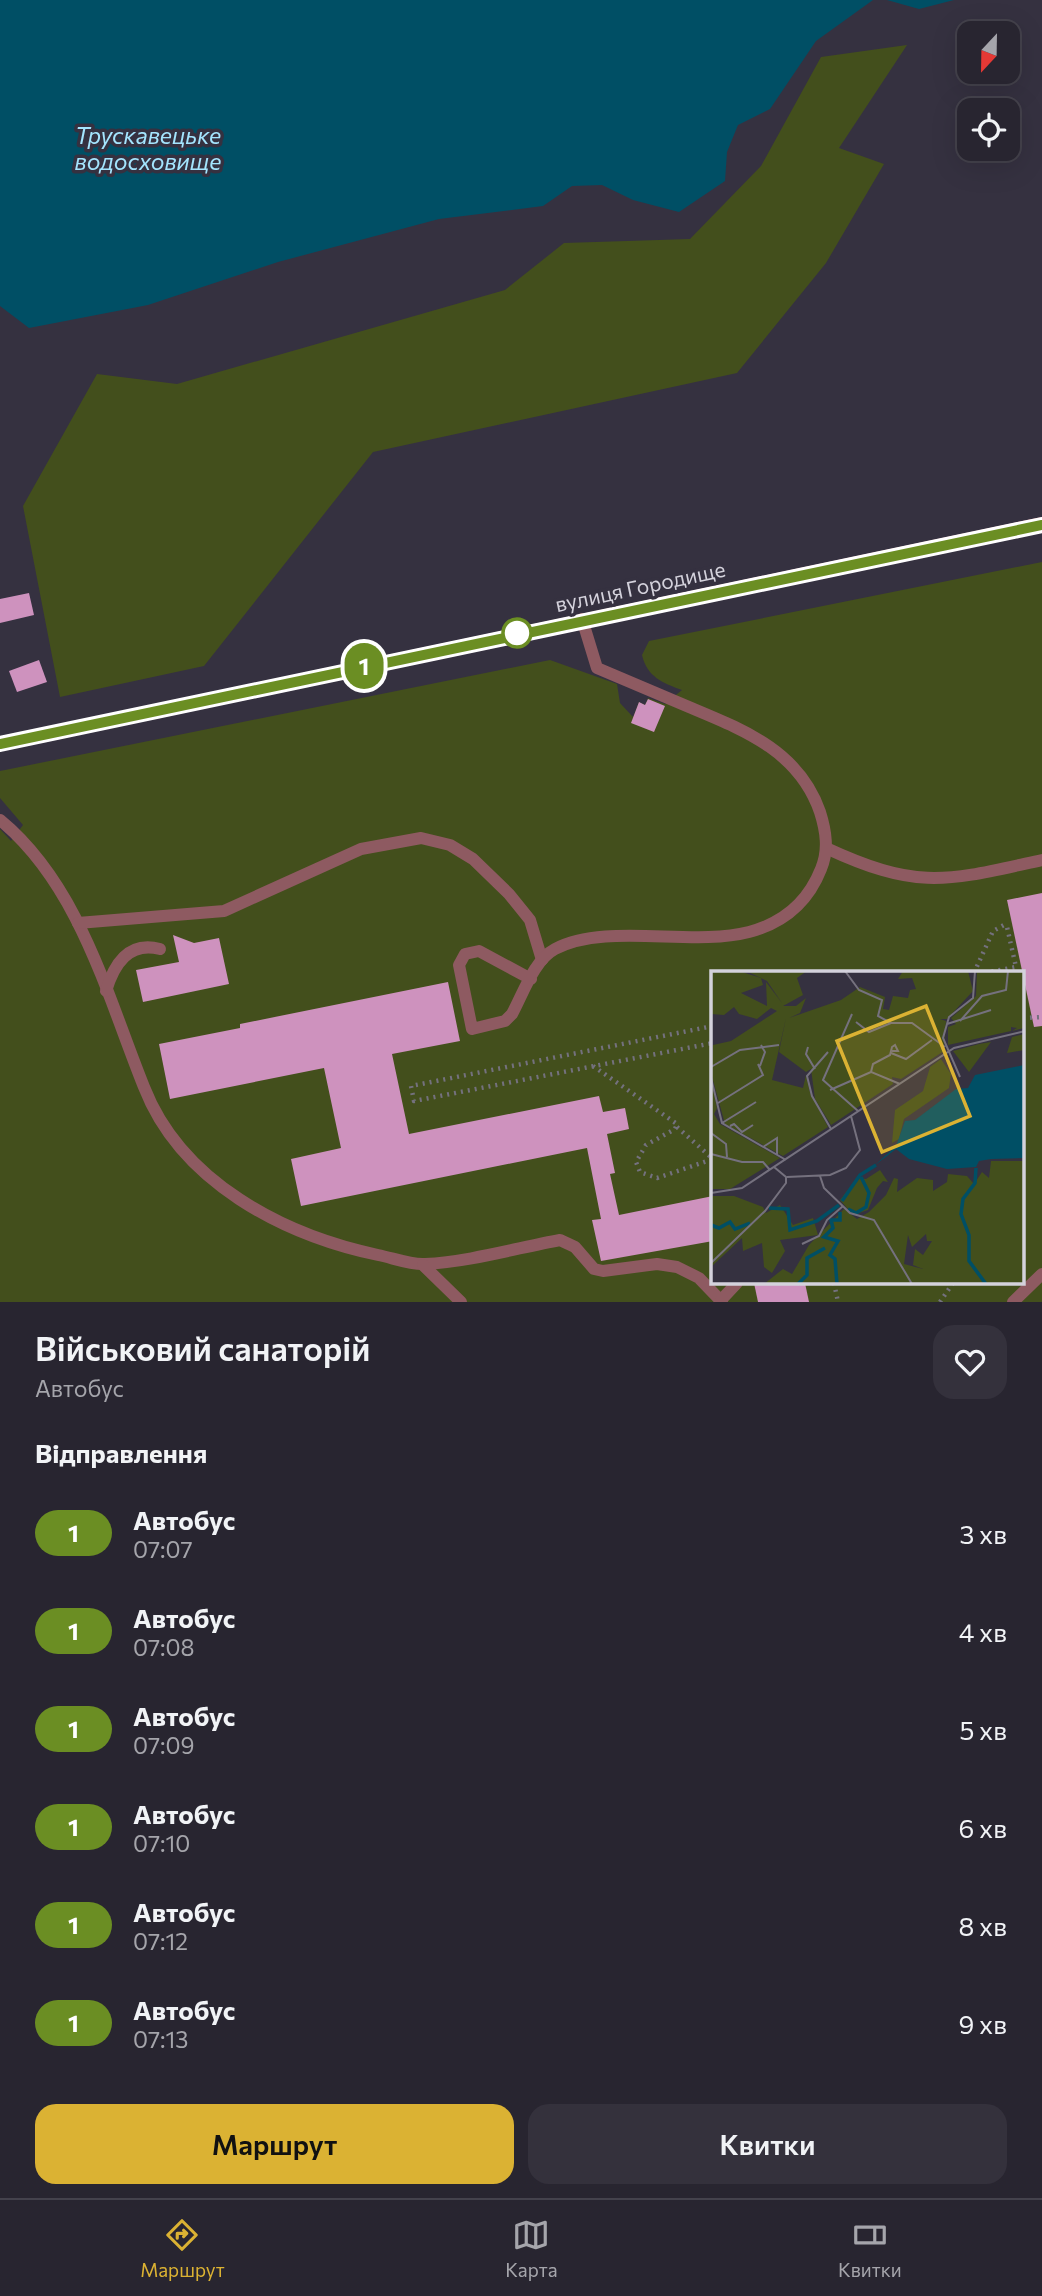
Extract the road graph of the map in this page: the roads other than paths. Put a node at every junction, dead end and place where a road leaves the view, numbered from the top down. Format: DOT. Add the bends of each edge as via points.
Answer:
graph roads {
  1 [pos="1042,524"];
  2 [pos="582,619"];
  3 [pos="0,744"];
  4 [pos="0,820"];
  5 [pos="826,848"];
  6 [pos="1042,860"];
  7 [pos="78,923"];
  8 [pos="160,949"];
  9 [pos="541,960"];
  10 [pos="531,979"];
  11 [pos="106,991"];
  12 [pos="423,1265"];
  13 [pos="1042,1275"];
  14 [pos="736,1284"];
  15 [pos="722,1301"];
  16 [pos="461,1302"];
  17 [pos="1013,1302"];
  1 -- 2 [label="street, вулиця Городище"];
  2 -- 3 [label="street, вулиця Городище"];
  2 -- 5 [label="lane" via="597,668 754,734 780,754 815,797"];
  4 -- 7 [label="lane" via="56,882"];
  5 -- 6 [label="lane" via="894,876 927,880 956,879"];
  5 -- 9 [label="lane" via="812,889 792,912 770,926 719,936 589,939 554,949"];
  7 -- 9 [label="lane" via="224,911 361,849 421,838 450,845 473,859 509,894 530,920"];
  7 -- 11 [label="lane"];
  8 -- 11 [label="lane" via="130,951 116,967"];
  9 -- 10 [label="lane"];
  10 -- 10 [label="lane" via="505,1021 472,1029 459,965 466,954 479,951"];
  11 -- 12 [label="lane" via="159,1119 211,1180 302,1234"];
  12 -- 15 [label="lane" via="560,1240 575,1247 594,1269 677,1267 699,1278"];
  12 -- 16 [label="lane"];
  13 -- 17 [label="lane"];
  14 -- 15 [label="lane"];
}
